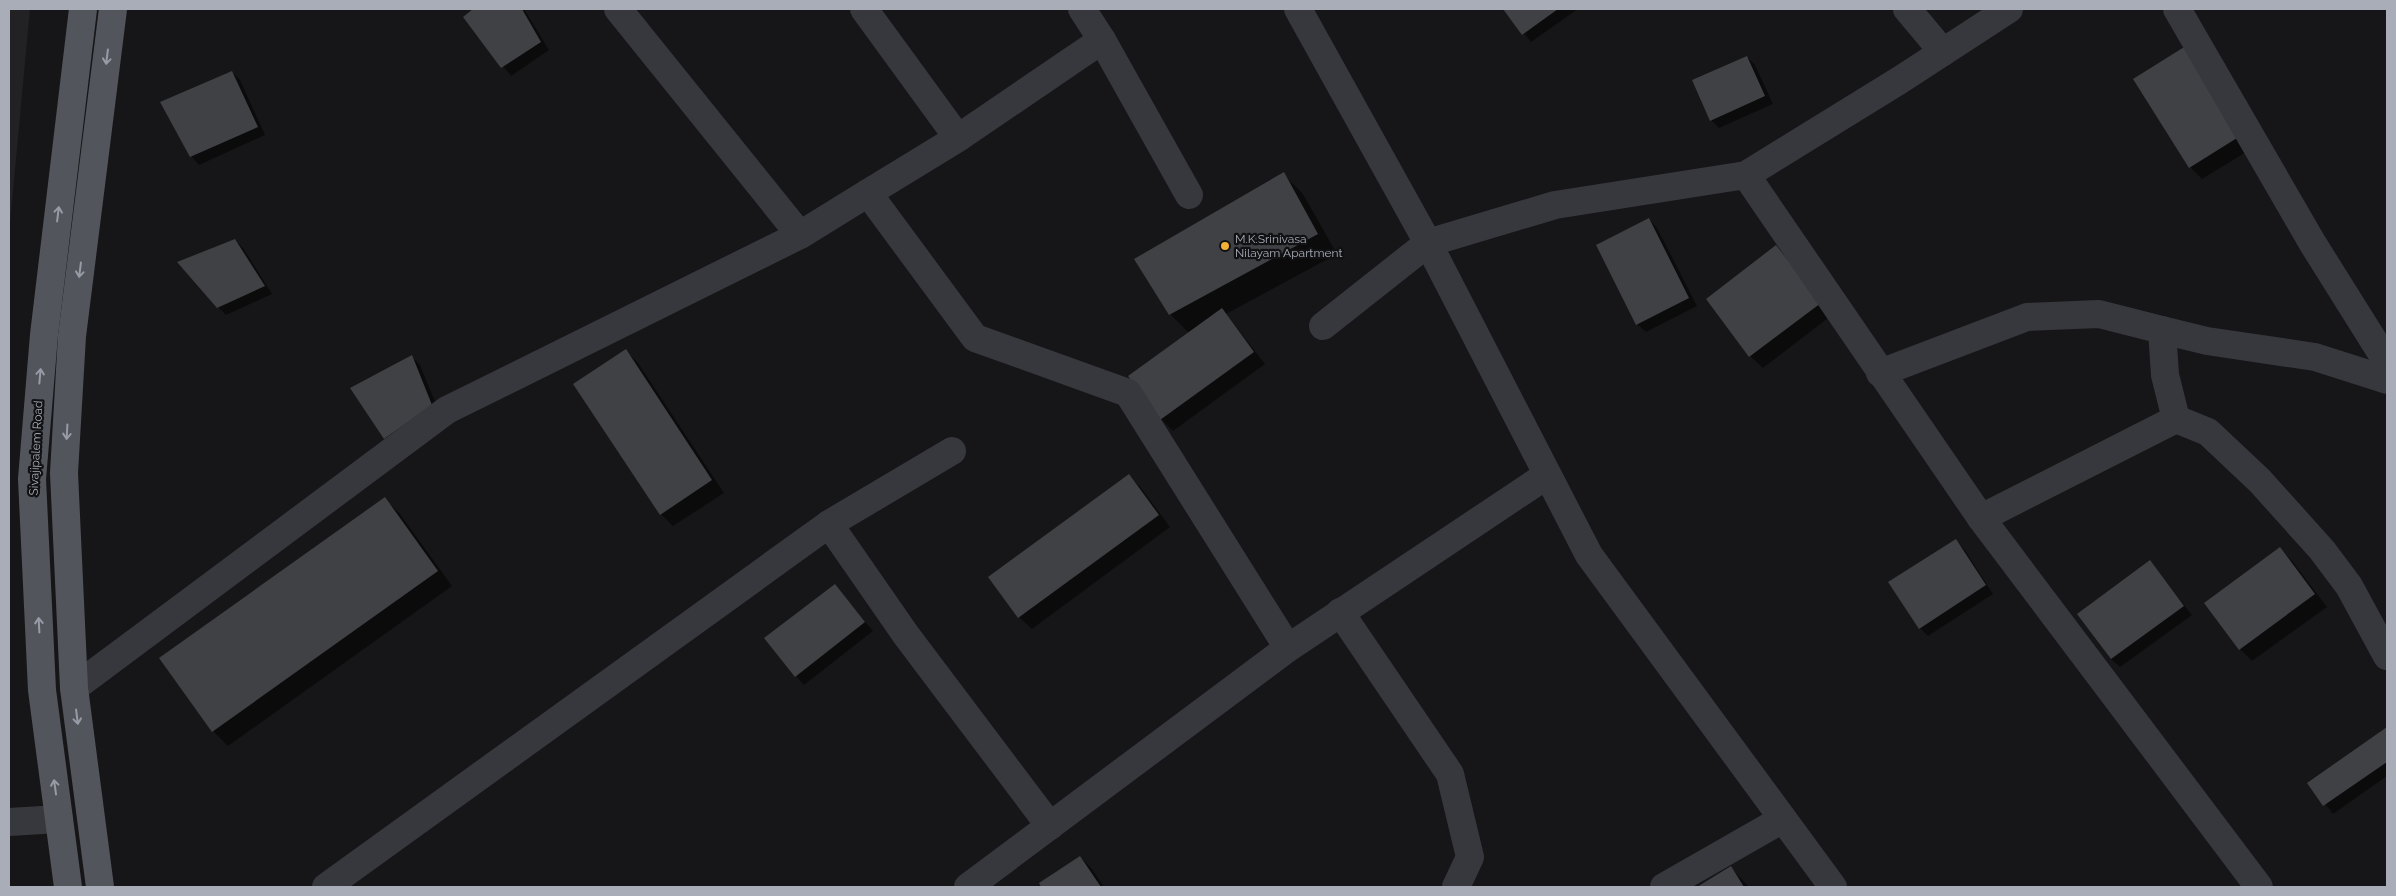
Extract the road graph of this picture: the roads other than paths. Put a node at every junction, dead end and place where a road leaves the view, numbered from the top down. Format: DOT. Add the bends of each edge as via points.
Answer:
graph roads {
  1 [pos="83,9"];
  2 [pos="113,9"];
  3 [pos="618,9"];
  4 [pos="864,9"];
  5 [pos="1082,9"];
  6 [pos="1298,9"];
  7 [pos="1907,9"];
  8 [pos="2009,9"];
  9 [pos="2177,9"];
  10 [pos="1102,40"];
  11 [pos="1943,52"];
  12 [pos="958,138"];
  13 [pos="1746,175"];
  14 [pos="868,193"];
  15 [pos="1189,195"];
  16 [pos="800,235"];
  17 [pos="1428,243"];
  18 [pos="1323,326"];
  19 [pos="2162,330"];
  20 [pos="2387,362"];
  21 [pos="1880,372"];
  22 [pos="2387,380"];
  23 [pos="2176,419"];
  24 [pos="952,451"];
  25 [pos="1547,475"];
  26 [pos="1981,518"];
  27 [pos="829,524"];
  28 [pos="1340,612"];
  29 [pos="1288,648"];
  30 [pos="2387,656"];
  31 [pos="74,688"];
  32 [pos="59,819"];
  33 [pos="1783,819"];
  34 [pos="9,822"];
  35 [pos="1050,826"];
  36 [pos="68,887"];
  37 [pos="100,887"];
  38 [pos="326,887"];
  39 [pos="968,887"];
  40 [pos="1456,887"];
  41 [pos="1664,887"];
  42 [pos="1833,887"];
  43 [pos="2259,887"];
  32 -- 1 [label="main road, Sivajipalem Road, one-way" via="42,690 32,479 44,335"];
  2 -- 31 [label="main road, one-way" via="72,346 64,473"];
  3 -- 16 [label="street"];
  4 -- 12 [label="street"];
  5 -- 10 [label="street"];
  6 -- 17 [label="street"];
  7 -- 11 [label="street"];
  8 -- 11 [label="street"];
  9 -- 20 [label="street" via="2313,244"];
  10 -- 12 [label="street"];
  10 -- 15 [label="street"];
  11 -- 13 [label="street"];
  12 -- 14 [label="street"];
  13 -- 17 [label="street" via="1555,206"];
  13 -- 21 [label="street"];
  14 -- 16 [label="street"];
  14 -- 29 [label="street" via="975,338 1128,393"];
  16 -- 31 [label="street" via="447,410"];
  17 -- 18 [label="street"];
  17 -- 25 [label="street"];
  19 -- 21 [label="street" via="2099,314 2027,317"];
  19 -- 22 [label="street" via="2207,341 2315,357"];
  19 -- 23 [label="street" via="2165,375"];
  21 -- 26 [label="street"];
  23 -- 26 [label="street"];
  23 -- 30 [label="street" via="2208,432 2260,481 2322,550 2349,586"];
  24 -- 27 [label="street"];
  25 -- 28 [label="street"];
  25 -- 33 [label="street" via="1589,555"];
  26 -- 43 [label="street"];
  27 -- 35 [label="street" via="906,635"];
  27 -- 38 [label="street"];
  28 -- 29 [label="street"];
  28 -- 40 [label="street" via="1450,774 1470,857"];
  29 -- 35 [label="street"];
  31 -- 37 [label="main road, one-way"];
  32 -- 34 [label="street"];
  32 -- 36 [label="main road, Sivajipalem Road"];
  33 -- 41 [label="street"];
  33 -- 42 [label="street"];
  35 -- 39 [label="street"];
}
